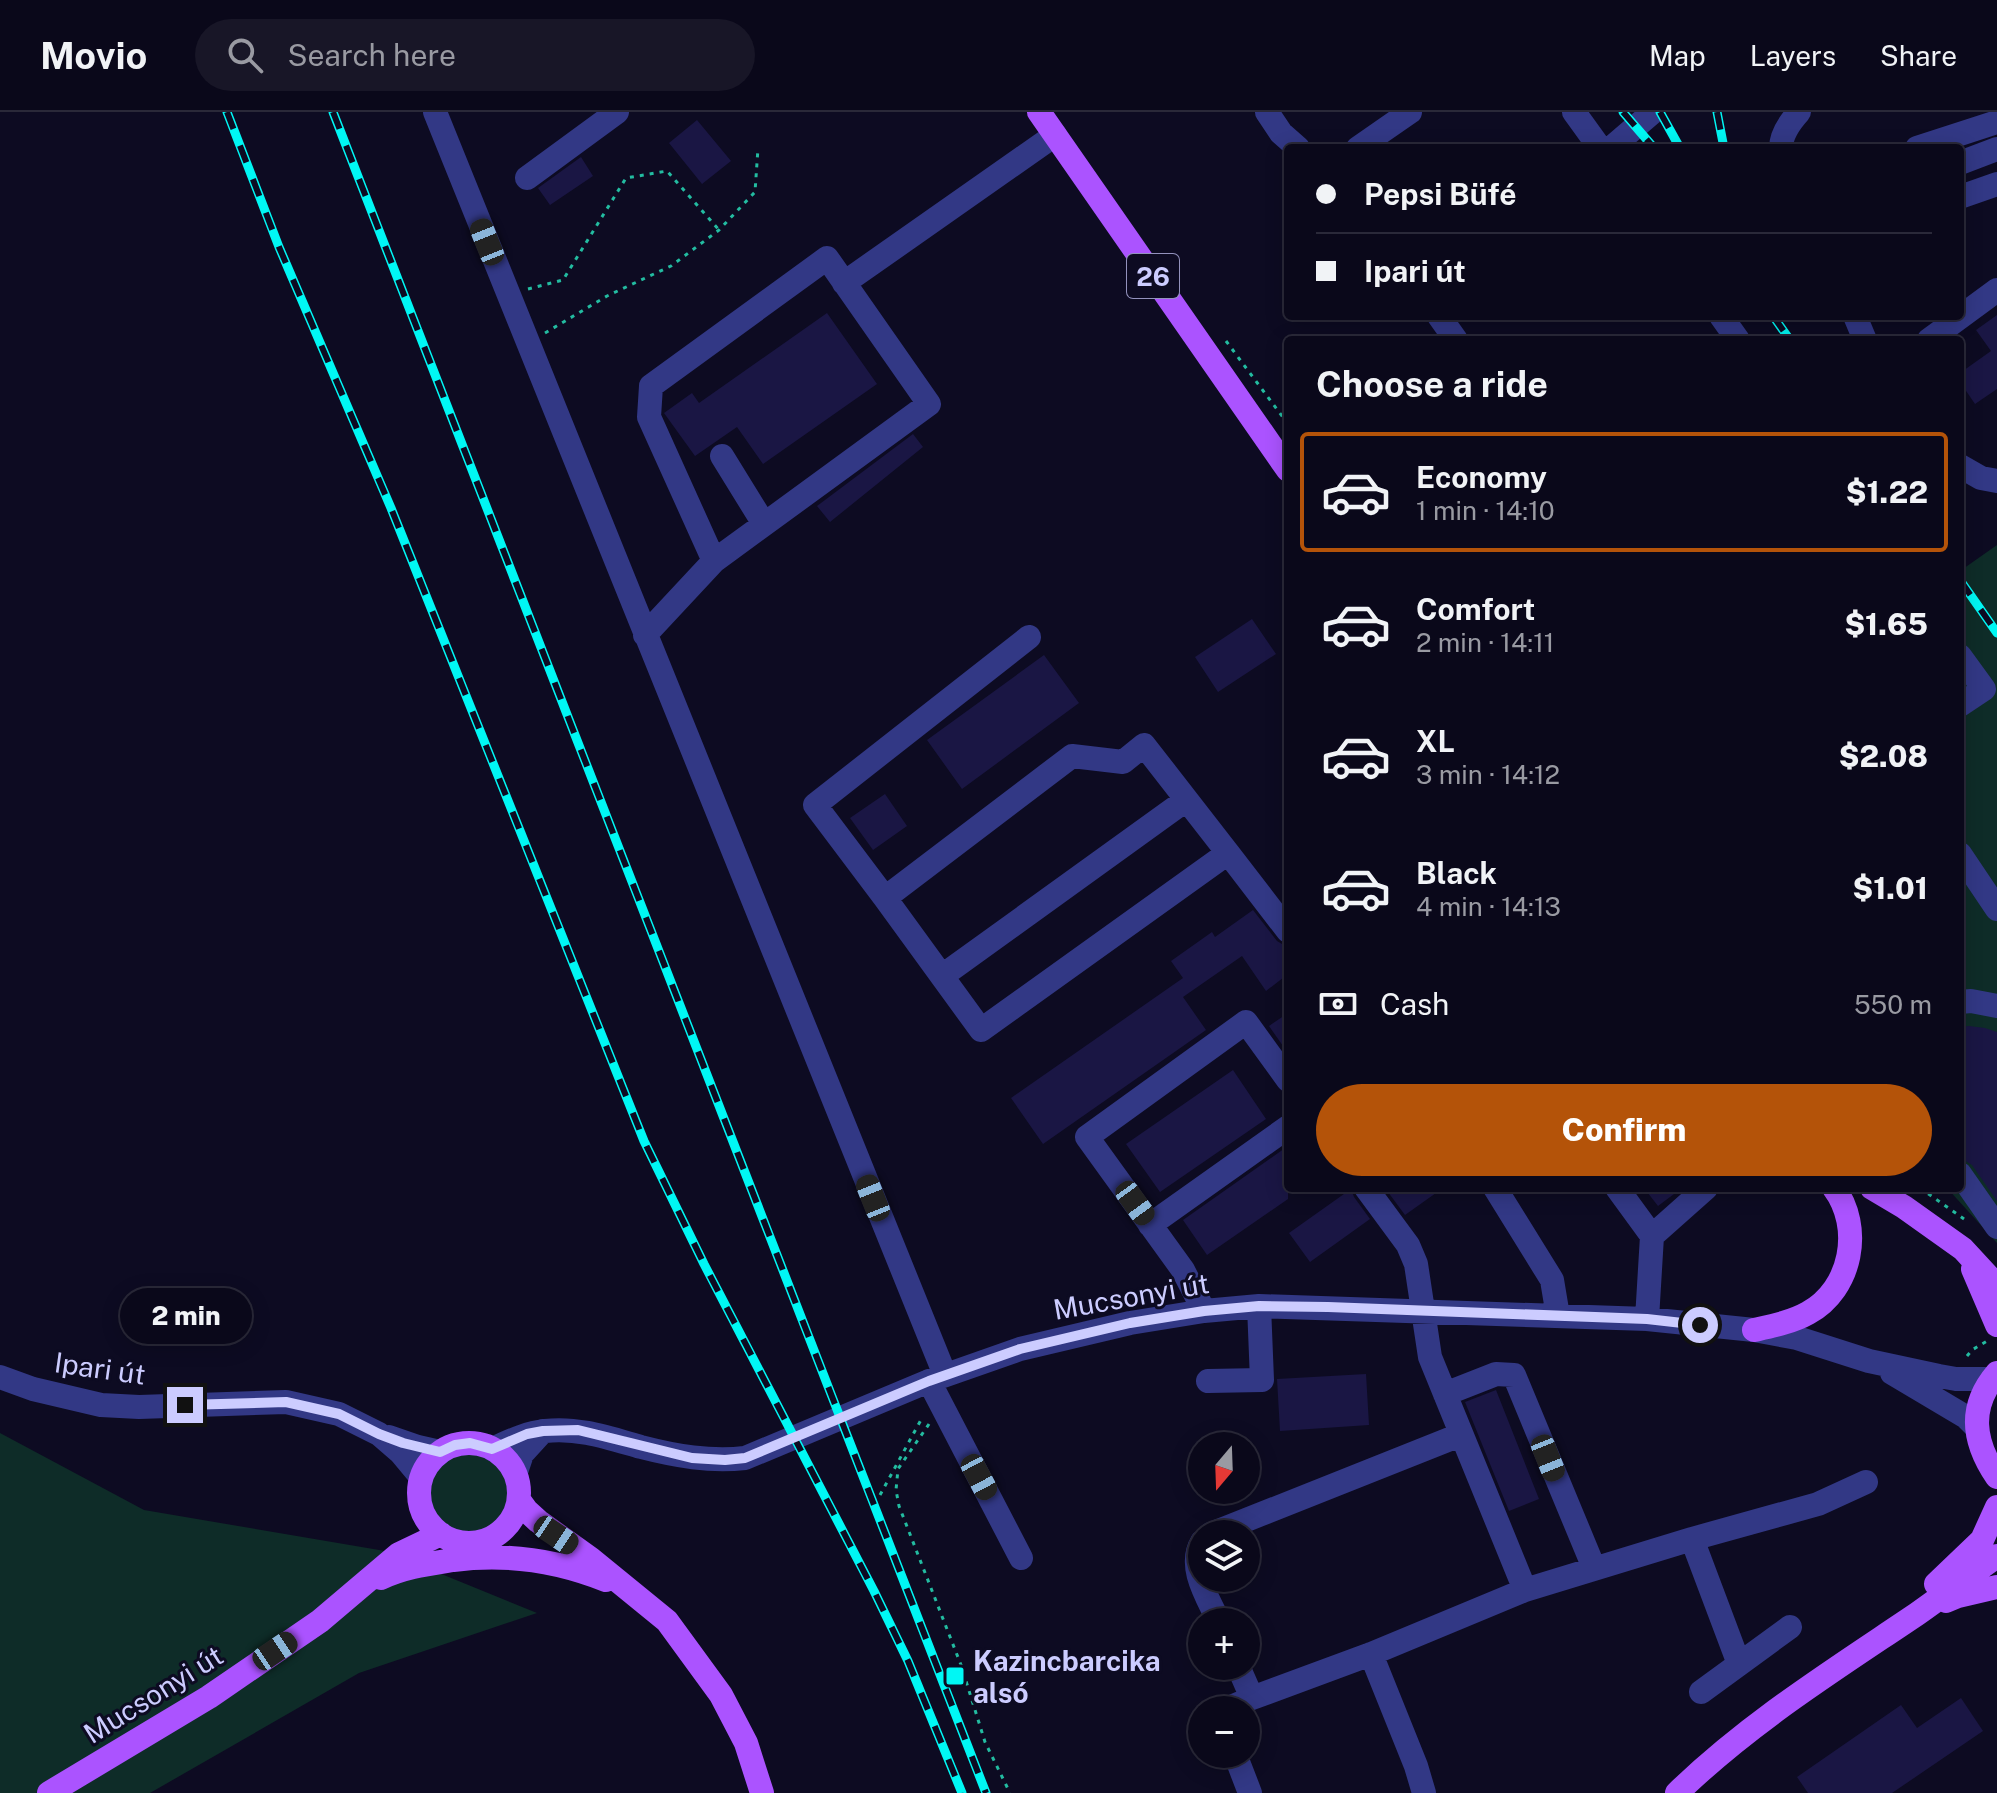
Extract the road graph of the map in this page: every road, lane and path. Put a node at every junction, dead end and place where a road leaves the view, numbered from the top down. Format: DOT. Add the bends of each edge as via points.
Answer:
graph roads {
  1 [pos="435,112"];
  2 [pos="617,112"];
  3 [pos="1039,112"];
  4 [pos="1267,112"];
  5 [pos="1410,112"];
  6 [pos="1574,112"];
  7 [pos="1653,112"];
  8 [pos="1799,112"];
  9 [pos="1997,122"];
  10 [pos="1055,135"];
  11 [pos="1293,144"];
  12 [pos="1364,144"];
  13 [pos="1597,144"];
  14 [pos="1616,144"];
  15 [pos="1781,144"];
  16 [pos="1929,144"];
  17 [pos="758,148"];
  18 [pos="1997,149"];
  19 [pos="1964,161"];
  20 [pos="527,178"];
  21 [pos="1997,184"];
  22 [pos="1964,196"];
  23 [pos="719,230"];
  24 [pos="844,283"];
  25 [pos="1997,290"];
  26 [pos="508,293"];
  27 [pos="1964,314"];
  28 [pos="1956,320"];
  29 [pos="1934,336"];
  30 [pos="528,343"];
  31 [pos="722,456"];
  32 [pos="1284,464"];
  33 [pos="1964,468"];
  34 [pos="1997,481"];
  35 [pos="764,524"];
  36 [pos="714,561"];
  37 [pos="645,635"];
  38 [pos="1029,637"];
  39 [pos="1964,662"];
  40 [pos="1964,702"];
  41 [pos="1186,800"];
  42 [pos="1228,853"];
  43 [pos="1964,860"];
  44 [pos="885,898"];
  45 [pos="1997,909"];
  46 [pos="1284,926"];
  47 [pos="942,976"];
  48 [pos="1964,1002"];
  49 [pos="1996,1014"];
  50 [pos="1284,1074"];
  51 [pos="1284,1130"];
  52 [pos="1964,1180"];
  53 [pos="1369,1192"];
  54 [pos="1497,1192"];
  55 [pos="1620,1192"];
  56 [pos="1702,1192"];
  57 [pos="1837,1192"];
  58 [pos="1879,1192"];
  59 [pos="1926,1192"];
  60 [pos="1965,1220"];
  61 [pos="1150,1225"];
  62 [pos="1997,1227"];
  63 [pos="1652,1236"];
  64 [pos="1963,1249"];
  65 [pos="1997,1286"];
  66 [pos="1259,1306"];
  67 [pos="1204,1311"];
  68 [pos="1423,1311"];
  69 [pos="1558,1316"];
  70 [pos="1647,1319"];
  71 [pos="1997,1325"];
  72 [pos="1754,1330"];
  73 [pos="1869,1361"];
  74 [pos="1994,1376"];
  75 [pos="0,1377"];
  76 [pos="1208,1381"];
  77 [pos="938,1389"];
  78 [pos="1445,1394"];
  79 [pos="1977,1428"];
  80 [pos="543,1431"];
  81 [pos="379,1434"];
  82 [pos="1460,1435"];
  83 [pos="492,1449"];
  84 [pos="440,1452"];
  85 [pos="516,1472"];
  86 [pos="421,1477"];
  87 [pos="1997,1477"];
  88 [pos="1866,1482"];
  89 [pos="880,1495"];
  90 [pos="519,1500"];
  91 [pos="1997,1507"];
  92 [pos="1246,1520"];
  93 [pos="433,1525"];
  94 [pos="502,1532"];
  95 [pos="556,1535"];
  96 [pos="1692,1539"];
  97 [pos="1997,1556"];
  98 [pos="1021,1558"];
  99 [pos="1594,1568"];
  100 [pos="361,1587"];
  101 [pos="1997,1587"];
  102 [pos="1525,1590"];
  103 [pos="632,1591"];
  104 [pos="1918,1613"];
  105 [pos="1790,1627"];
  106 [pos="1371,1654"];
  107 [pos="1852,1656"];
  108 [pos="1739,1664"];
  109 [pos="1701,1692"];
  110 [pos="1257,1696"];
  111 [pos="1240,1768"];
  112 [pos="49,1793"];
  113 [pos="762,1793"];
  114 [pos="1010,1793"];
  115 [pos="1250,1793"];
  116 [pos="1424,1793"];
  117 [pos="1677,1793"];
  1 -- 26 [label="street"];
  2 -- 20 [label="street"];
  3 -- 10 [label="main road, 26"];
  4 -- 11 [label="street"];
  5 -- 12 [label="street"];
  6 -- 13 [label="street"];
  7 -- 14 [label="street"];
  8 -- 15 [label="street"];
  9 -- 16 [label="street"];
  10 -- 24 [label="street"];
  10 -- 32 [label="main road, 26"];
  17 -- 23 [label="path" via="755,192"];
  18 -- 19 [label="street"];
  21 -- 22 [label="street"];
  23 -- 26 [label="path" via="667,171 626,178 563,280"];
  23 -- 30 [label="path" via="671,266"];
  24 -- 35 [label="street" via="929,404"];
  24 -- 36 [label="street" via="827,258 651,386 649,417"];
  25 -- 27 [label="street"];
  26 -- 30 [label="street"];
  28 -- 29 [label="street"];
  30 -- 37 [label="street"];
  31 -- 35 [label="street"];
  33 -- 34 [label="street"];
  35 -- 36 [label="street"];
  36 -- 37 [label="street"];
  37 -- 77 [label="street"];
  38 -- 44 [label="street" via="815,805"];
  39 -- 40 [label="street" via="1984,689"];
  41 -- 42 [label="street"];
  41 -- 44 [label="street" via="1144,745 1123,762 1072,756"];
  41 -- 47 [label="street"];
  42 -- 46 [label="street"];
  42 -- 47 [label="street" via="981,1030"];
  43 -- 45 [label="street"];
  44 -- 47 [label="street"];
  48 -- 49 [label="street"];
  50 -- 61 [label="street" via="1246,1022 1087,1137"];
  51 -- 61 [label="street"];
  52 -- 62 [label="street"];
  53 -- 68 [label="street" via="1408,1245"];
  54 -- 69 [label="street" via="1552,1280"];
  55 -- 63 [label="street"];
  56 -- 63 [label="street"];
  57 -- 72 [label="main road" via="1850,1228 1850,1249 1837,1285 1810,1313"];
  58 -- 64 [label="main road"];
  59 -- 60 [label="path"];
  61 -- 67 [label="street" via="1183,1270"];
  63 -- 70 [label="street"];
  64 -- 65 [label="main road"];
  64 -- 71 [label="main road"];
  66 -- 67 [label="street, Mucsonyi út"];
  66 -- 68 [label="street, Mucsonyi út"];
  66 -- 76 [label="street" via="1262,1380"];
  67 -- 77 [label="street, Mucsonyi út" via="1020,1349"];
  68 -- 69 [label="street, Mucsonyi út"];
  68 -- 78 [label="street" via="1430,1357"];
  69 -- 70 [label="street, Mucsonyi út"];
  70 -- 72 [label="street, Mucsonyi út"];
  72 -- 73 [label="street, Mucsonyi út"];
  73 -- 74 [label="street" via="1956,1379"];
  73 -- 79 [label="street"];
  74 -- 79 [label="main road" via="1982,1395"];
  75 -- 81 [label="street, Ipari út" via="101,1405 286,1402 339,1414"];
  77 -- 80 [label="street, Mucsonyi út" via="745,1458 692,1458 578,1430"];
  77 -- 89 [label="path"];
  77 -- 98 [label="street"];
  77 -- 114 [label="path" via="898,1469 896,1490 985,1742"];
  78 -- 82 [label="street"];
  78 -- 99 [label="street" via="1496,1374 1514,1375"];
  79 -- 87 [label="main road" via="1982,1452"];
  80 -- 83 [label="street, Mucsonyi út"];
  80 -- 85 [label="street" via="522,1454"];
  81 -- 84 [label="street, Ipari út"];
  81 -- 86 [label="street, Ipari út"];
  82 -- 92 [label="street"];
  82 -- 102 [label="street"];
  83 -- 84 [label="main road" via="470,1443"];
  83 -- 85 [label="main road"];
  84 -- 86 [label="main road"];
  85 -- 90 [label="main road"];
  86 -- 93 [label="main road" via="420,1501"];
  88 -- 96 [label="street" via="1818,1504"];
  90 -- 94 [label="main road"];
  90 -- 95 [label="main road"];
  91 -- 107 [label="main road" via="1982,1540"];
  93 -- 94 [label="main road" via="465,1543"];
  93 -- 100 [label="main road, Mucsonyi út"];
  94 -- 95 [label="main road" via="530,1528"];
  95 -- 103 [label="main road"];
  96 -- 99 [label="street"];
  96 -- 108 [label="street"];
  97 -- 104 [label="main road"];
  99 -- 102 [label="street"];
  100 -- 103 [label="main road" via="407,1568 501,1556 571,1568"];
  100 -- 112 [label="main road, Mucsonyi út" via="209,1697"];
  101 -- 104 [label="main road"];
  102 -- 106 [label="street"];
  103 -- 113 [label="main road" via="667,1621 721,1695 746,1743"];
  104 -- 107 [label="main road"];
  105 -- 108 [label="street"];
  106 -- 110 [label="street"];
  106 -- 116 [label="street"];
  107 -- 117 [label="main road" via="1744,1734"];
  108 -- 109 [label="street"];
  111 -- 115 [label="street"];
}
